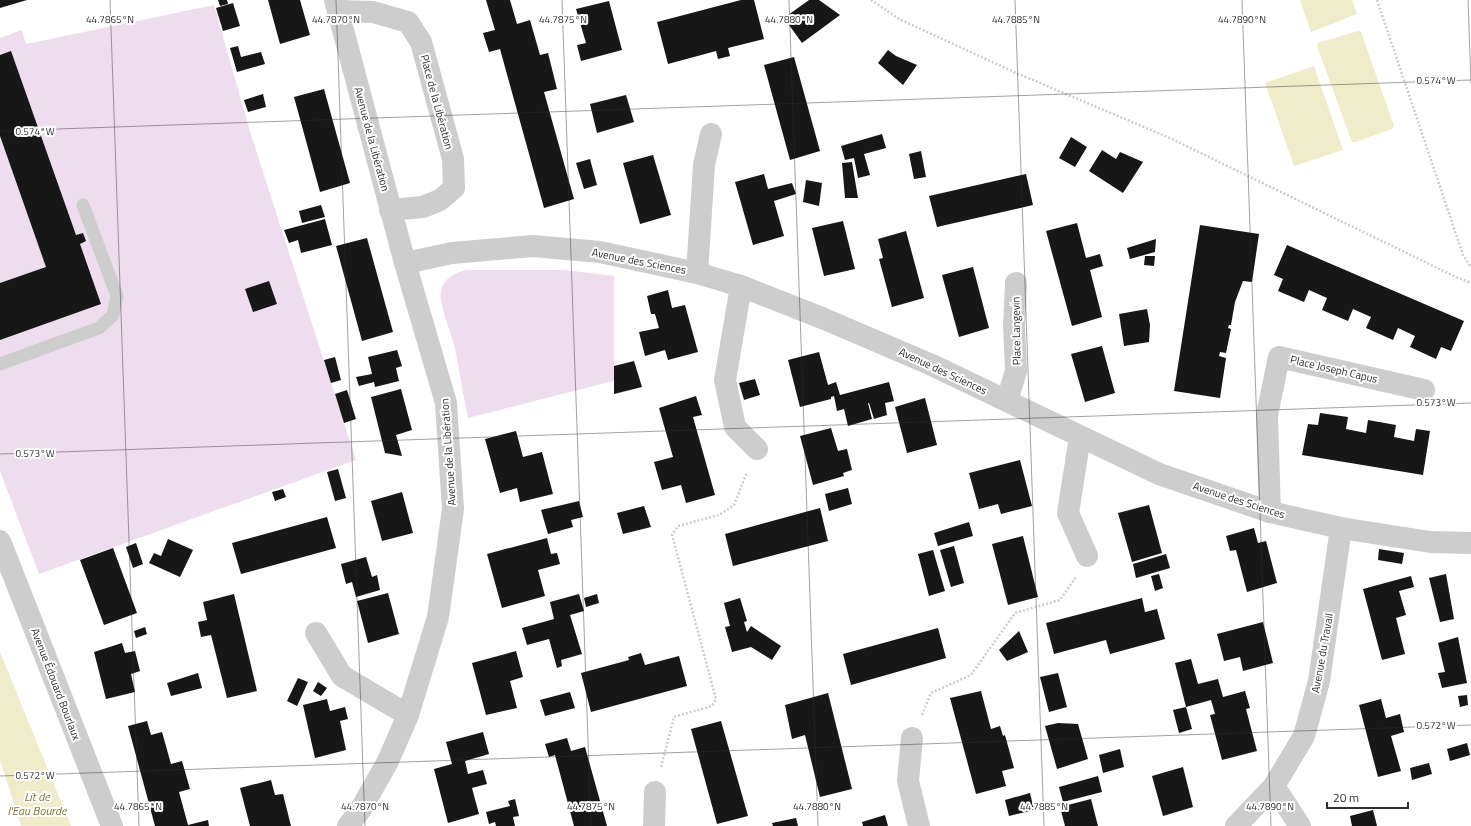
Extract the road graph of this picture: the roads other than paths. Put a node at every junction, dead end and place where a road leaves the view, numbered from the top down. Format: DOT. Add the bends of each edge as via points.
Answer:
graph roads {
  1 [pos="336,6"];
  2 [pos="711,134"];
  3 [pos="83,205"];
  4 [pos="390,210"];
  5 [pos="405,263"];
  6 [pos="697,273"];
  7 [pos="1016,283"];
  8 [pos="741,286"];
  9 [pos="0,364"];
  10 [pos="1424,390"];
  11 [pos="1007,401"];
  12 [pos="1080,437"];
  13 [pos="757,449"];
  14 [pos="1270,512"];
  15 [pos="1341,528"];
  16 [pos="0,541"];
  17 [pos="1471,543"];
  18 [pos="1087,556"];
  19 [pos="316,633"];
  20 [pos="408,715"];
  21 [pos="912,738"];
  22 [pos="1274,786"];
  23 [pos="655,792"];
  24 [pos="112,826"];
  25 [pos="348,826"];
  26 [pos="654,826"];
  27 [pos="919,826"];
  28 [pos="1236,826"];
  29 [pos="1300,826"];
  1 -- 4 [label="street, Avenue de la Libération"];
  1 -- 4 [label="street, Place de la Libération" via="373,12 408,22 421,42 453,160 454,188 440,200 423,207"];
  2 -- 6 [label="street" via="704,165"];
  3 -- 9 [label="lane" via="117,296 113,314 98,328"];
  4 -- 5 [label="street, Avenue de la Libération"];
  5 -- 6 [label="street, Avenue des Sciences" via="452,253 533,246 600,252"];
  5 -- 20 [label="street, Avenue de la Libération" via="446,402 453,509 438,617"];
  6 -- 8 [label="street, Avenue des Sciences"];
  7 -- 11 [label="street, Place Langevin" via="1016,371"];
  8 -- 11 [label="street, Avenue des Sciences" via="932,365"];
  8 -- 13 [label="street" via="725,380 735,427"];
  10 -- 14 [label="street, Place Joseph Capus" via="1279,357 1267,415"];
  11 -- 12 [label="street, Avenue des Sciences"];
  12 -- 14 [label="street, Avenue des Sciences" via="1159,474"];
  12 -- 18 [label="street" via="1068,513"];
  14 -- 15 [label="street, Avenue des Sciences"];
  15 -- 17 [label="street, Avenue des Sciences" via="1430,542"];
  15 -- 22 [label="street, Avenue du Travail" via="1319,681 1304,736"];
  16 -- 24 [label="street, Avenue Édouard Bourlaux"];
  19 -- 20 [label="street" via="342,676"];
  20 -- 25 [label="street, Avenue de la Libération" via="388,760 361,809"];
  21 -- 27 [label="street" via="908,781"];
  22 -- 28 [label="street, Avenue du Travail"];
  22 -- 29 [label="street"];
  23 -- 26 [label="street"];
}
